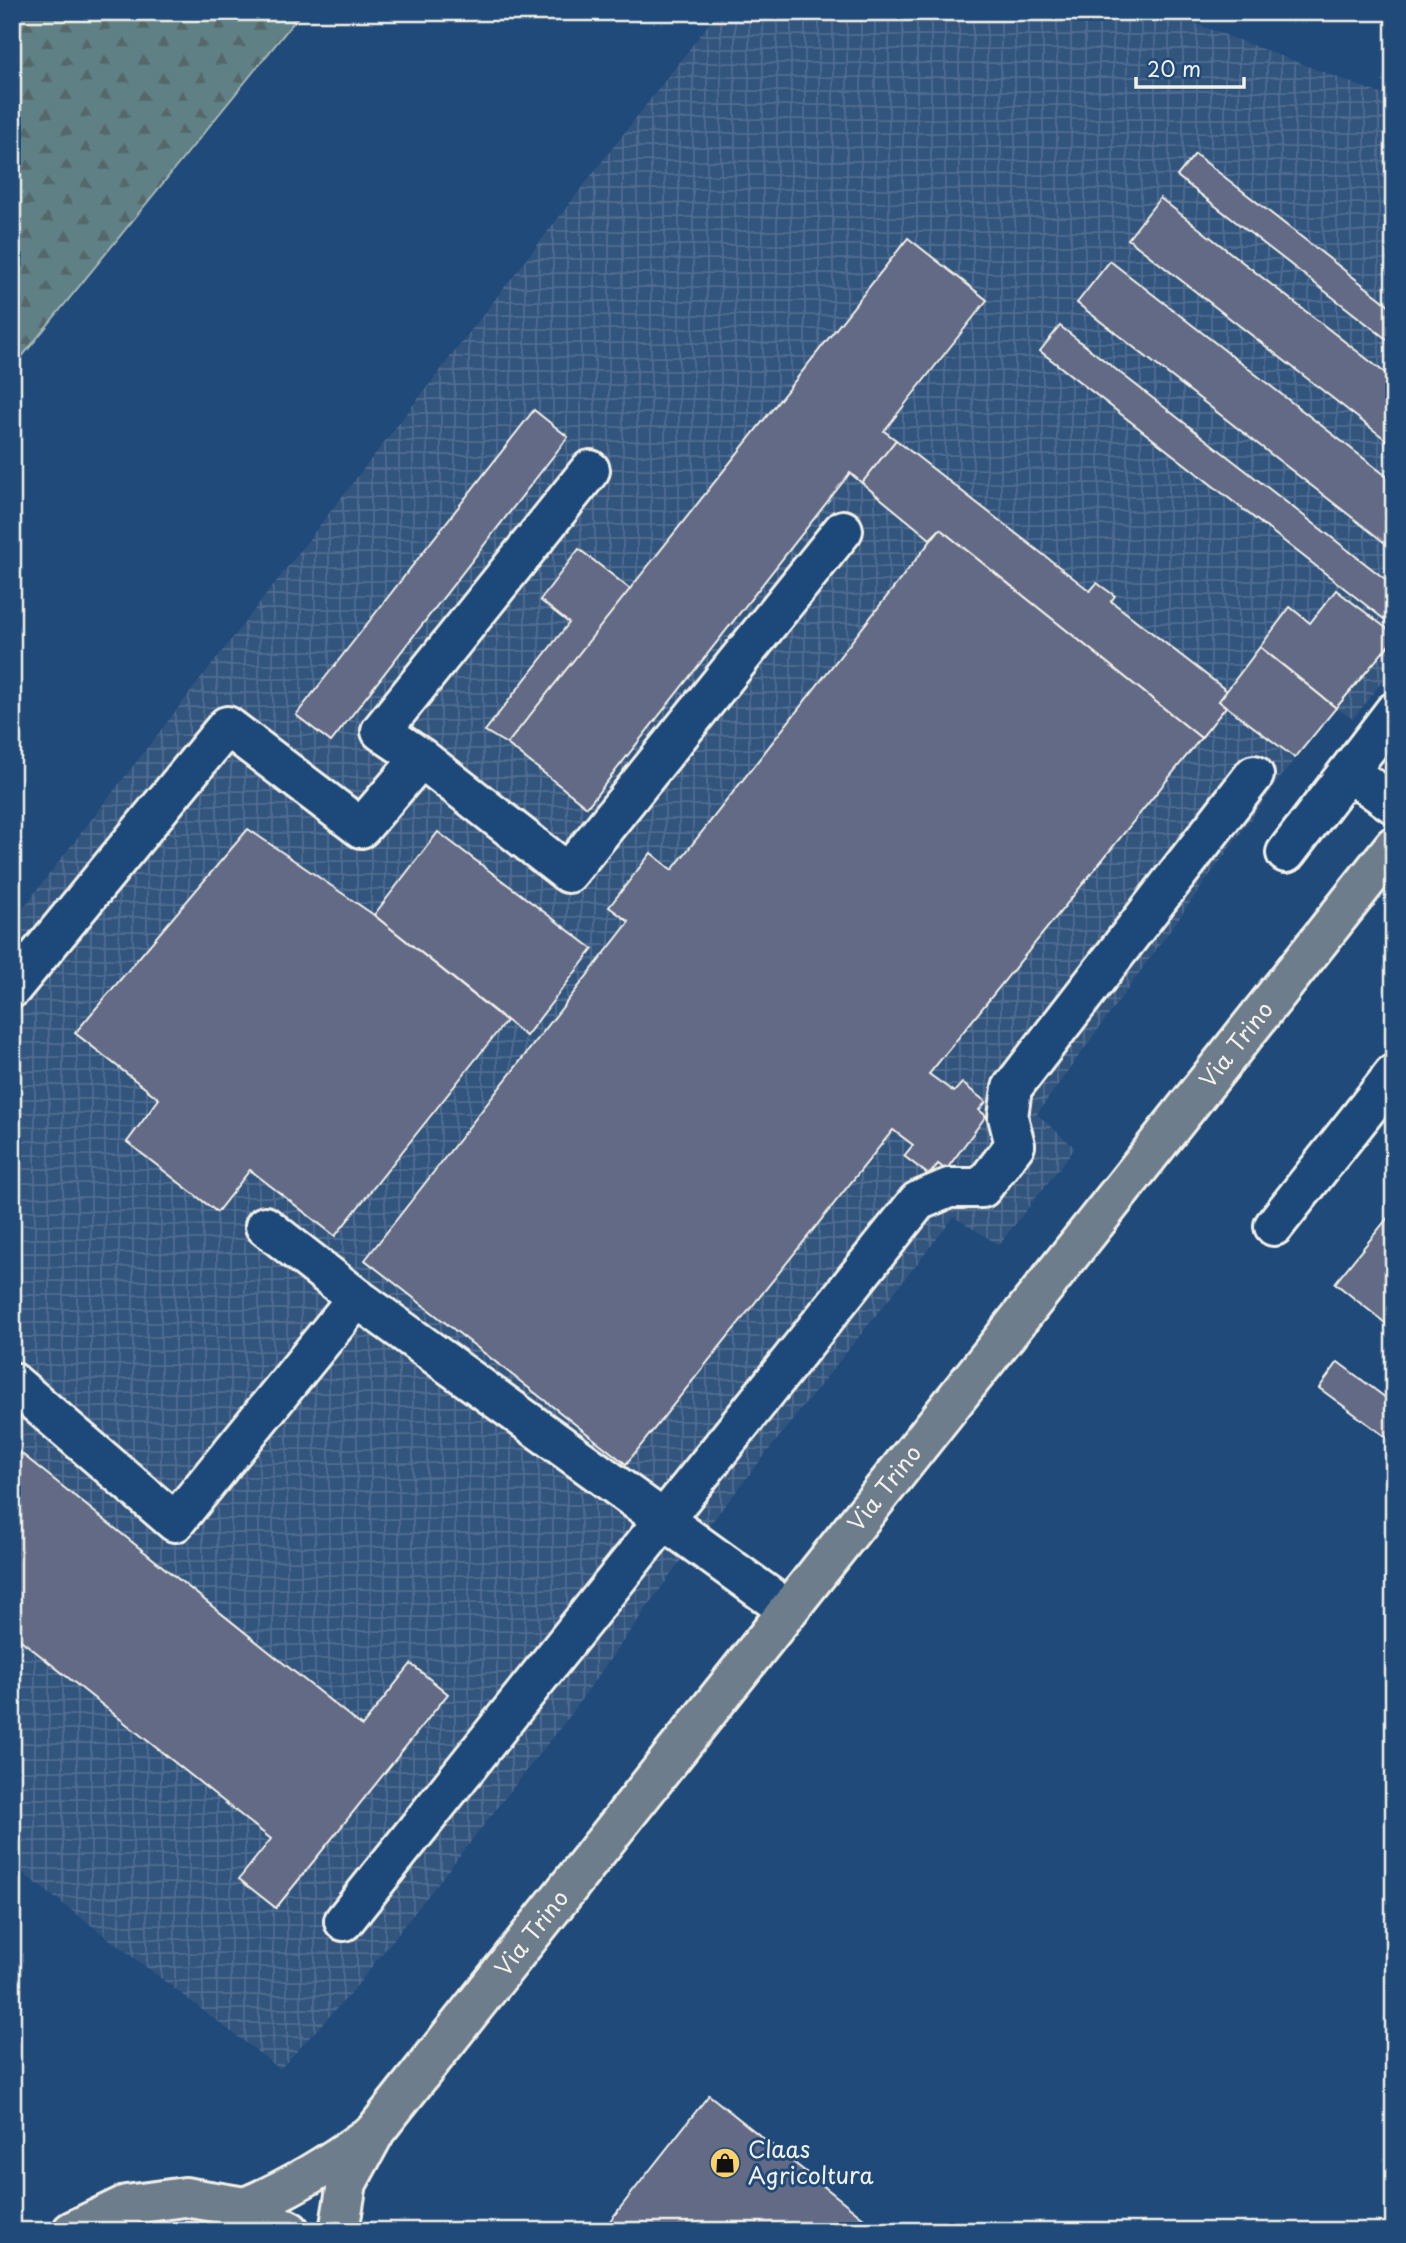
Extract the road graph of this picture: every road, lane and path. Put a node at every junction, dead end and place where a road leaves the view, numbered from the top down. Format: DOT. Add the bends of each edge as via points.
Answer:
graph roads {
  1 [pos="590,470"];
  2 [pos="843,530"];
  3 [pos="1394,712"];
  4 [pos="421,758"];
  5 [pos="1349,772"];
  6 [pos="1254,775"];
  7 [pos="1394,804"];
  8 [pos="1394,846"];
  9 [pos="1286,853"];
  10 [pos="12,988"];
  11 [pos="1394,1074"];
  12 [pos="265,1226"];
  13 [pos="1274,1226"];
  14 [pos="357,1298"];
  15 [pos="12,1382"];
  16 [pos="662,1520"];
  17 [pos="788,1611"];
  18 [pos="344,1921"];
  19 [pos="376,2130"];
  20 [pos="245,2207"];
  21 [pos="72,2231"];
  22 [pos="290,2231"];
  23 [pos="339,2231"];
  1 -- 4 [label="street" via="381,732"];
  2 -- 4 [label="street" via="568,873"];
  3 -- 5 [label="street"];
  4 -- 10 [label="street" via="361,828 227,726"];
  5 -- 7 [label="street"];
  5 -- 9 [label="street"];
  6 -- 16 [label="street" via="1012,1088 1008,1117 1015,1144 982,1188 949,1188 918,1201"];
  8 -- 17 [label="main road, Via Trino"];
  11 -- 13 [label="street"];
  12 -- 14 [label="street"];
  14 -- 15 [label="street" via="175,1522"];
  14 -- 16 [label="street"];
  16 -- 17 [label="street"];
  16 -- 18 [label="street"];
  17 -- 19 [label="main road, Via Trino"];
  19 -- 20 [label="main road, Via Trino" via="332,2162"];
  19 -- 23 [label="main road, Via Trino" via="347,2183"];
  20 -- 21 [label="main road" via="185,2197 126,2205"];
  20 -- 22 [label="main road"];
}
